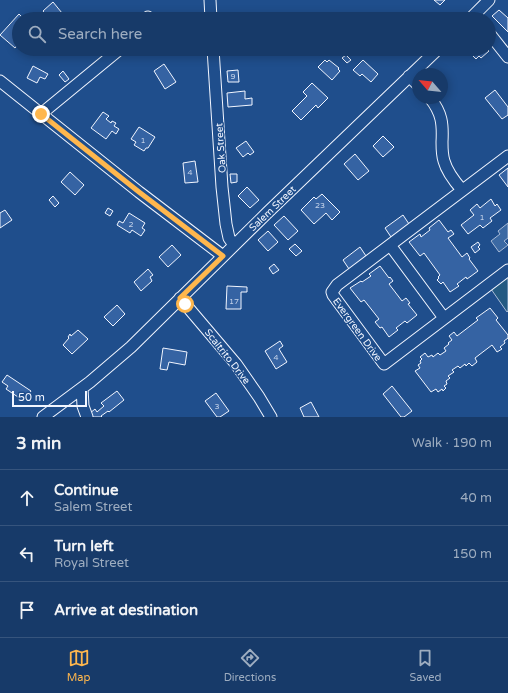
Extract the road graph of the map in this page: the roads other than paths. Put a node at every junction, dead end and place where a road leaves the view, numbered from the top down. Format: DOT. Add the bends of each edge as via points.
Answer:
graph roads {
  1 [pos="210,0"];
  2 [pos="489,0"];
  3 [pos="211,12"];
  4 [pos="479,12"];
  5 [pos="496,42"];
  6 [pos="111,56"];
  7 [pos="213,56"];
  8 [pos="430,56"];
  9 [pos="508,57"];
  10 [pos="409,76"];
  11 [pos="412,79"];
  12 [pos="0,81"];
  13 [pos="434,104"];
  14 [pos="41,114"];
  15 [pos="508,156"];
  16 [pos="462,190"];
  17 [pos="234,245"];
  18 [pos="390,246"];
  19 [pos="223,256"];
  20 [pos="508,270"];
  21 [pos="180,298"];
  22 [pos="444,318"];
  23 [pos="82,388"];
  24 [pos="44,417"];
  25 [pos="87,417"];
  26 [pos="271,417"];
  1 -- 3 [label="street"];
  2 -- 4 [label="street"];
  5 -- 9 [label="street"];
  6 -- 14 [label="street"];
  7 -- 17 [label="street, Oak Street" via="226,224 229,238"];
  8 -- 10 [label="street, Salem Street"];
  10 -- 11 [label="street"];
  10 -- 17 [label="street, Salem Street"];
  12 -- 14 [label="street"];
  13 -- 16 [label="street" via="442,121 444,161"];
  14 -- 19 [label="street"];
  15 -- 16 [label="street, Evergreen Drive"];
  16 -- 18 [label="street, Evergreen Drive"];
  17 -- 19 [label="street, Salem Street"];
  18 -- 22 [label="street"];
  18 -- 22 [label="street, Evergreen Drive" via="337,285 332,292 384,364"];
  19 -- 21 [label="street, Salem Street"];
  20 -- 22 [label="street, Evergreen Drive"];
  21 -- 23 [label="street, Salem Street" via="135,343"];
  21 -- 26 [label="street, Scaltrito Drive" via="236,364"];
  23 -- 24 [label="street, Salem Street"];
  23 -- 25 [label="street" via="83,406"];
}
